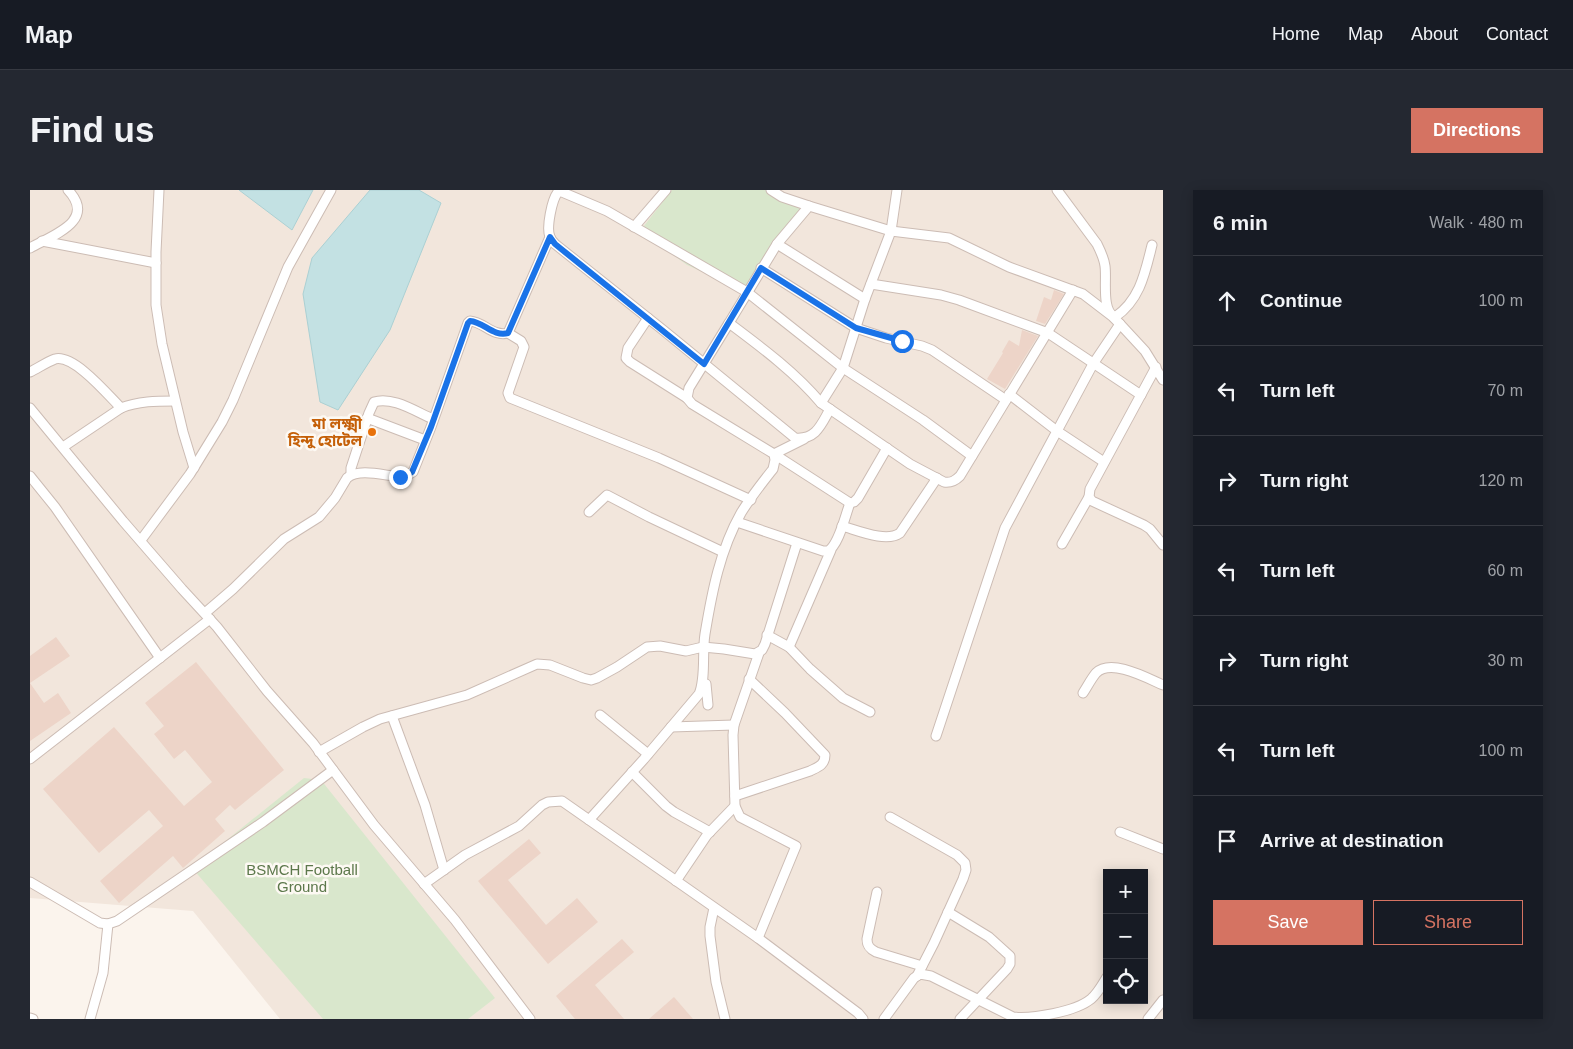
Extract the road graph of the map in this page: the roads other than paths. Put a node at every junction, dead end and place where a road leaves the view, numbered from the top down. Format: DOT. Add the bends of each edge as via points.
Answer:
graph roads {
  1 [pos="68,190"];
  2 [pos="159,190"];
  3 [pos="331,190"];
  4 [pos="666,190"];
  5 [pos="771,190"];
  6 [pos="897,190"];
  7 [pos="1057,190"];
  8 [pos="809,206"];
  9 [pos="634,227"];
  10 [pos="891,230"];
  11 [pos="550,237"];
  12 [pos="42,241"];
  13 [pos="777,244"];
  14 [pos="1152,245"];
  15 [pos="30,248"];
  16 [pos="156,263"];
  17 [pos="761,268"];
  18 [pos="871,284"];
  19 [pos="1073,290"];
  20 [pos="747,292"];
  21 [pos="865,299"];
  22 [pos="648,318"];
  23 [pos="1117,320"];
  24 [pos="728,323"];
  25 [pos="856,328"];
  26 [pos="508,333"];
  27 [pos="1048,333"];
  28 [pos="704,364"];
  29 [pos="1093,364"];
  30 [pos="1156,367"];
  31 [pos="843,368"];
  32 [pos="30,372"];
  33 [pos="1163,380"];
  34 [pos="1141,395"];
  35 [pos="1007,397"];
  36 [pos="687,398"];
  37 [pos="175,401"];
  38 [pos="821,403"];
  39 [pos="30,408"];
  40 [pos="121,408"];
  41 [pos="830,409"];
  42 [pos="367,418"];
  43 [pos="433,419"];
  44 [pos="1057,431"];
  45 [pos="804,438"];
  46 [pos="425,440"];
  47 [pos="63,448"];
  48 [pos="887,448"];
  49 [pos="774,454"];
  50 [pos="972,456"];
  51 [pos="1104,462"];
  52 [pos="194,468"];
  53 [pos="351,474"];
  54 [pos="30,476"];
  55 [pos="937,478"];
  56 [pos="1089,497"];
  57 [pos="751,500"];
  58 [pos="850,503"];
  59 [pos="589,512"];
  60 [pos="737,522"];
  61 [pos="842,526"];
  62 [pos="140,540"];
  63 [pos="797,543"];
  64 [pos="1062,544"];
  65 [pos="1163,545"];
  66 [pos="831,550"];
  67 [pos="723,552"];
  68 [pos="208,616"];
  69 [pos="767,635"];
  70 [pos="703,647"];
  71 [pos="789,648"];
  72 [pos="759,653"];
  73 [pos="160,658"];
  74 [pos="749,679"];
  75 [pos="703,684"];
  76 [pos="1163,685"];
  77 [pos="1083,693"];
  78 [pos="708,705"];
  79 [pos="870,712"];
  80 [pos="600,715"];
  81 [pos="392,716"];
  82 [pos="734,725"];
  83 [pos="671,727"];
  84 [pos="936,736"];
  85 [pos="319,752"];
  86 [pos="648,754"];
  87 [pos="30,760"];
  88 [pos="333,770"];
  89 [pos="632,772"];
  90 [pos="735,796"];
  91 [pos="735,806"];
  92 [pos="890,817"];
  93 [pos="589,820"];
  94 [pos="710,832"];
  95 [pos="1120,832"];
  96 [pos="1163,850"];
  97 [pos="444,870"];
  98 [pos="676,881"];
  99 [pos="30,882"];
  100 [pos="424,884"];
  101 [pos="877,892"];
  102 [pos="714,908"];
  103 [pos="948,912"];
  104 [pos="108,924"];
  105 [pos="758,938"];
  106 [pos="922,966"];
  107 [pos="917,976"];
  108 [pos="1103,983"];
  109 [pos="978,1000"];
  110 [pos="1163,1000"];
  111 [pos="1056,1016"];
  112 [pos="1037,1018"];
  113 [pos="90,1019"];
  114 [pos="530,1019"];
  115 [pos="725,1019"];
  116 [pos="863,1019"];
  117 [pos="884,1019"];
  118 [pos="960,1019"];
  119 [pos="1148,1019"];
  1 -- 12 [label="street" via="74,197 78,216 64,229"];
  2 -- 16 [label="street"];
  3 -- 52 [label="street" via="288,268 233,400"];
  4 -- 9 [label="street"];
  5 -- 8 [label="street"];
  6 -- 10 [label="street"];
  7 -- 23 [label="street" via="1102,254 1106,269 1106,306 1109,314"];
  8 -- 10 [label="street"];
  8 -- 13 [label="street"];
  9 -- 11 [label="street" via="607,211 558,192 550,217"];
  9 -- 20 [label="street"];
  10 -- 18 [label="street"];
  10 -- 19 [label="street" via="949,238 1009,266"];
  11 -- 22 [label="street"];
  11 -- 26 [label="street"];
  12 -- 15 [label="street"];
  12 -- 16 [label="street"];
  13 -- 17 [label="street"];
  13 -- 21 [label="street"];
  14 -- 23 [label="street" via="1142,285 1115,317"];
  16 -- 37 [label="street" via="156,306"];
  17 -- 20 [label="street"];
  17 -- 25 [label="street"];
  18 -- 21 [label="street"];
  18 -- 27 [label="street" via="941,295"];
  19 -- 23 [label="street"];
  19 -- 27 [label="street"];
  20 -- 24 [label="street"];
  20 -- 31 [label="street"];
  21 -- 25 [label="street"];
  22 -- 28 [label="street"];
  22 -- 36 [label="street" via="628,348 626,358"];
  23 -- 29 [label="street"];
  23 -- 30 [label="street" via="1146,351"];
  24 -- 28 [label="street"];
  24 -- 38 [label="street" via="764,349"];
  25 -- 31 [label="street"];
  25 -- 35 [label="street" via="932,350"];
  26 -- 43 [label="street" via="498,334 475,322 468,323"];
  26 -- 57 [label="street" via="524,343 508,393 510,398 659,458"];
  27 -- 29 [label="street"];
  27 -- 35 [label="street"];
  28 -- 36 [label="street" via="689,388"];
  28 -- 45 [label="street" via="795,438"];
  29 -- 34 [label="street"];
  29 -- 44 [label="street"];
  30 -- 33 [label="street"];
  30 -- 34 [label="street"];
  31 -- 38 [label="street"];
  31 -- 50 [label="street"];
  32 -- 40 [label="street" via="56,359 66,360 78,367"];
  34 -- 51 [label="street"];
  35 -- 44 [label="street"];
  35 -- 50 [label="street"];
  36 -- 49 [label="street"];
  37 -- 40 [label="street" via="144,402"];
  37 -- 52 [label="street"];
  38 -- 41 [label="street"];
  39 -- 47 [label="street"];
  40 -- 47 [label="street"];
  41 -- 45 [label="street" via="814,434"];
  41 -- 48 [label="street"];
  42 -- 43 [label="street" via="374,402 381,400 397,403"];
  42 -- 46 [label="street"];
  42 -- 53 [label="street"];
  43 -- 46 [label="street"];
  44 -- 51 [label="street"];
  44 -- 84 [label="street" via="1005,528"];
  45 -- 49 [label="street"];
  46 -- 53 [label="street" via="412,472 404,477 361,472"];
  47 -- 62 [label="street"];
  48 -- 55 [label="street"];
  48 -- 58 [label="street" via="858,498"];
  49 -- 57 [label="street" via="773,469"];
  49 -- 58 [label="street"];
  50 -- 55 [label="street" via="956,481 944,482"];
  51 -- 56 [label="street"];
  52 -- 62 [label="street"];
  53 -- 68 [label="street" via="319,517 284,539"];
  54 -- 73 [label="street"];
  55 -- 61 [label="street" via="896,536 884,537"];
  56 -- 64 [label="street"];
  56 -- 65 [label="street" via="1144,525"];
  57 -- 60 [label="street"];
  58 -- 61 [label="street"];
  59 -- 67 [label="street" via="608,495"];
  60 -- 63 [label="street"];
  60 -- 67 [label="street"];
  61 -- 66 [label="street"];
  62 -- 68 [label="street"];
  63 -- 66 [label="street" via="822,551"];
  63 -- 69 [label="street"];
  66 -- 71 [label="street"];
  67 -- 70 [label="street"];
  68 -- 73 [label="street"];
  68 -- 85 [label="street"];
  69 -- 71 [label="street"];
  69 -- 72 [label="street"];
  70 -- 72 [label="street"];
  70 -- 75 [label="street"];
  70 -- 81 [label="street" via="686,651 647,647 591,680 550,664 537,664 467,695"];
  71 -- 79 [label="street" via="843,698"];
  72 -- 74 [label="street"];
  73 -- 87 [label="street"];
  74 -- 82 [label="street"];
  74 -- 90 [label="street" via="786,713 825,755 825,760 810,771"];
  75 -- 78 [label="street" via="706,684"];
  75 -- 83 [label="street" via="699,694"];
  76 -- 77 [label="street" via="1112,667 1096,673"];
  80 -- 86 [label="street"];
  81 -- 85 [label="street" via="363,727"];
  81 -- 97 [label="street" via="425,805"];
  82 -- 83 [label="street"];
  82 -- 90 [label="street"];
  83 -- 86 [label="street"];
  85 -- 88 [label="street"];
  86 -- 89 [label="street"];
  88 -- 100 [label="street"];
  88 -- 104 [label="street" via="263,822"];
  89 -- 93 [label="street"];
  89 -- 94 [label="street" via="666,806"];
  90 -- 91 [label="street"];
  91 -- 94 [label="street"];
  91 -- 105 [label="street" via="740,817 796,846"];
  92 -- 103 [label="street" via="957,855 965,864 966,870"];
  93 -- 97 [label="street" via="562,801 548,802 519,826"];
  93 -- 98 [label="street"];
  94 -- 98 [label="street"];
  95 -- 96 [label="street"];
  97 -- 100 [label="street"];
  98 -- 102 [label="street"];
  99 -- 104 [label="street" via="100,923"];
  100 -- 114 [label="street"];
  101 -- 106 [label="street" via="868,946 876,952"];
  102 -- 105 [label="street"];
  102 -- 115 [label="street" via="710,936"];
  103 -- 106 [label="street"];
  103 -- 109 [label="street" via="989,937 1010,956 1010,964"];
  104 -- 113 [label="street" via="103,973"];
  105 -- 116 [label="street"];
  106 -- 107 [label="street"];
  107 -- 109 [label="street" via="931,976"];
  107 -- 117 [label="street"];
  108 -- 111 [label="street" via="1089,1001"];
  109 -- 112 [label="street" via="1018,1018"];
  109 -- 118 [label="street"];
  110 -- 119 [label="street"];
  111 -- 112 [label="street"];
}
